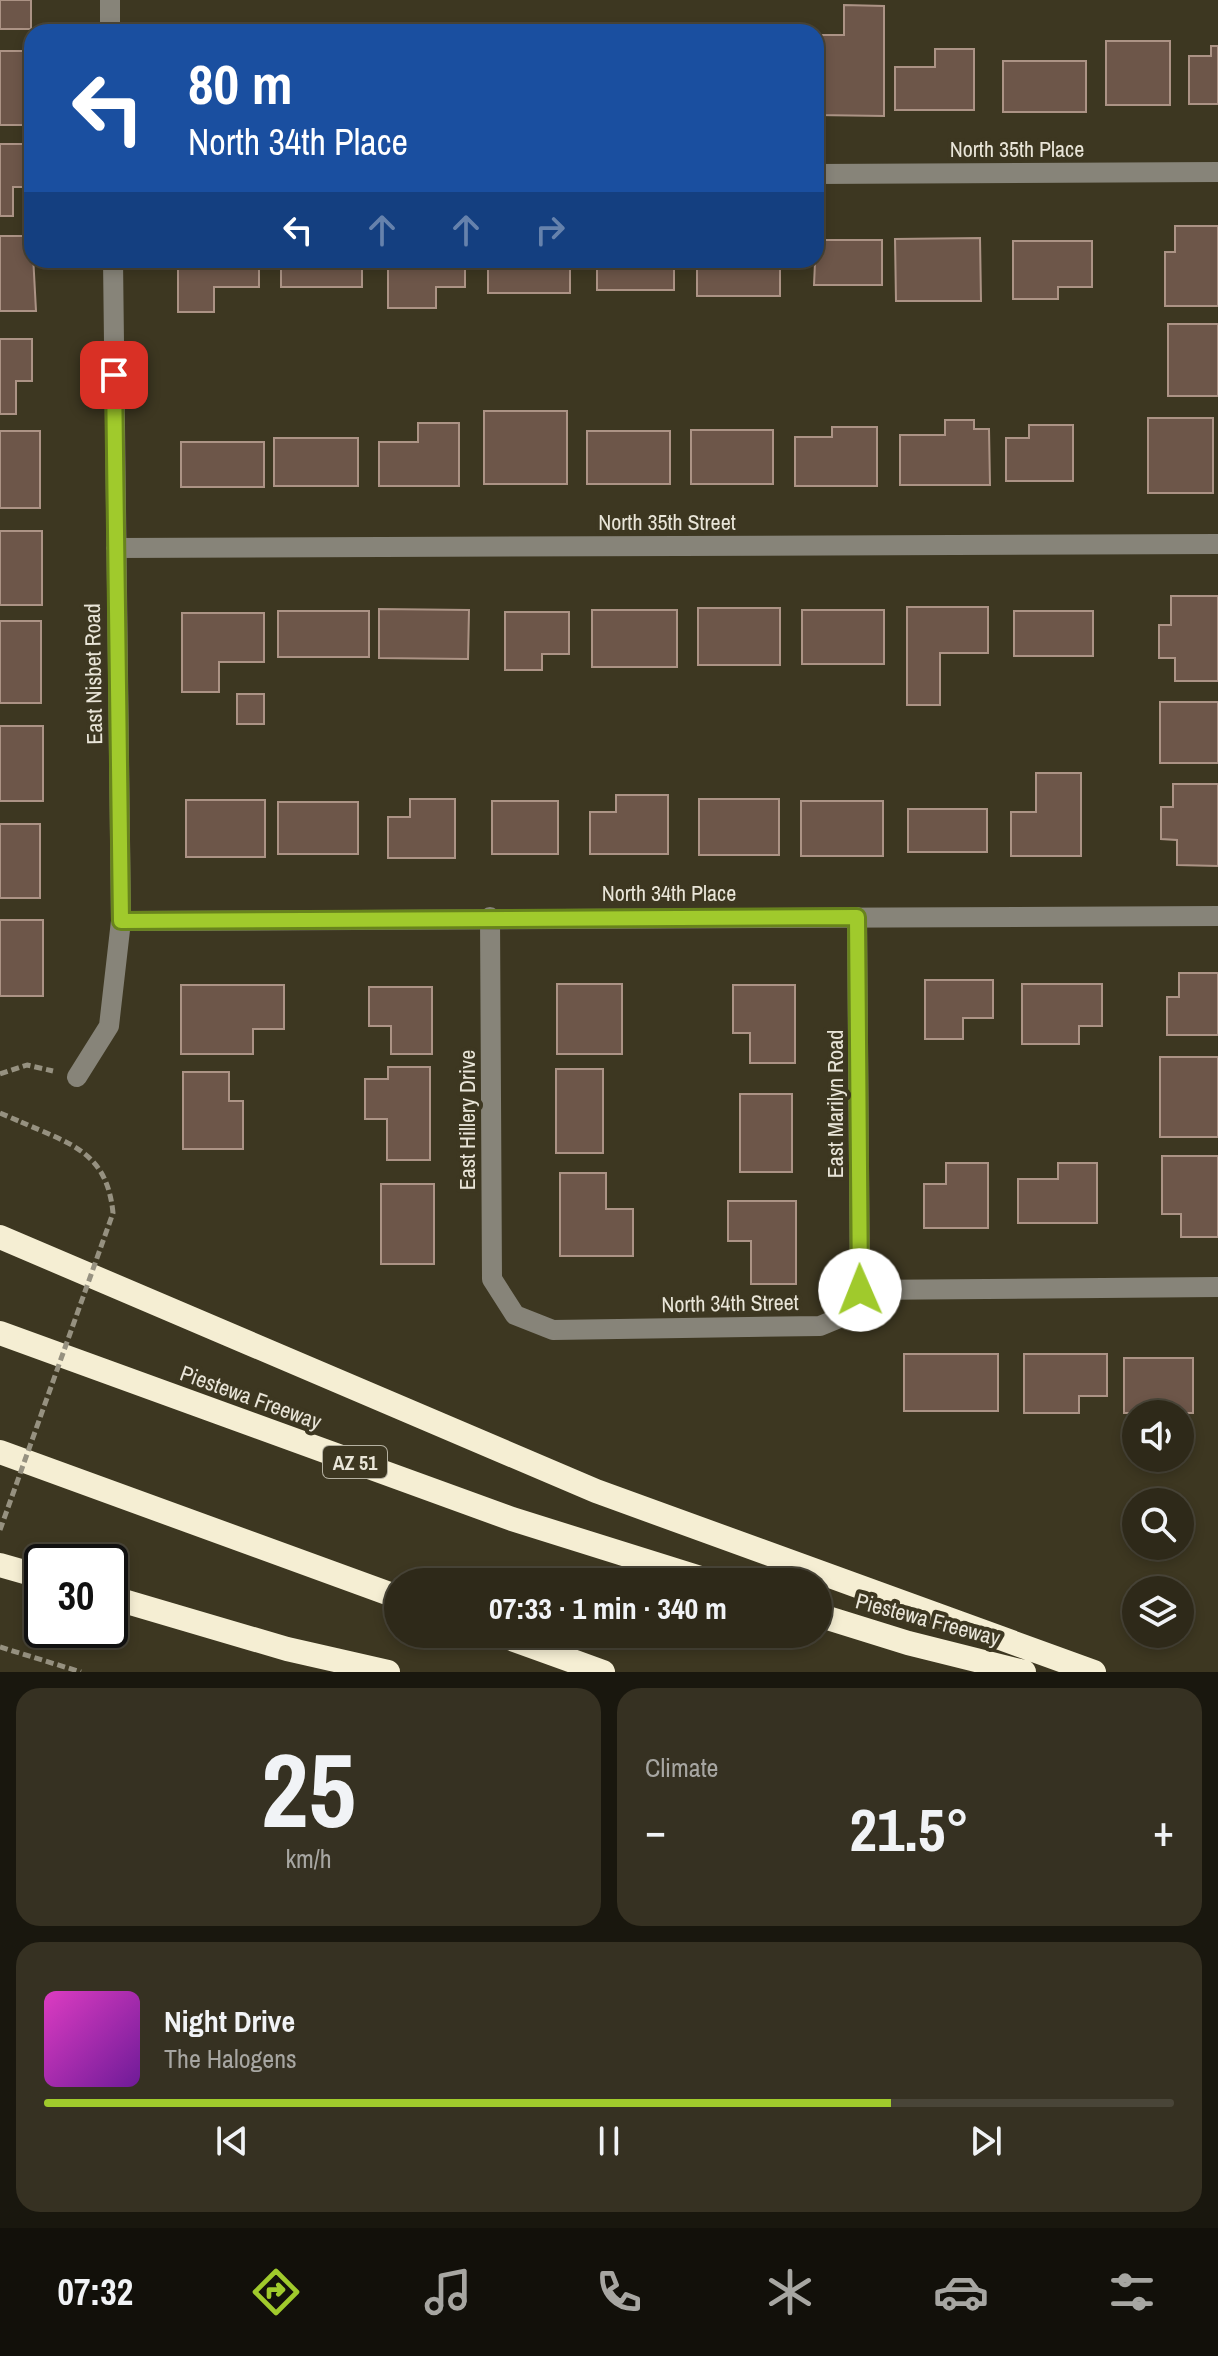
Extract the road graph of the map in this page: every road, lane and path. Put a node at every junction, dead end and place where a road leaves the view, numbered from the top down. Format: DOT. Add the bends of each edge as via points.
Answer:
graph roads {
  1 [pos="110,0"];
  2 [pos="110,24"];
  3 [pos="1218,172"];
  4 [pos="824,174"];
  5 [pos="113,268"];
  6 [pos="1218,544"];
  7 [pos="116,548"];
  8 [pos="1218,916"];
  9 [pos="490,917"];
  10 [pos="857,917"];
  11 [pos="121,921"];
  12 [pos="0,1074"];
  13 [pos="77,1077"];
  14 [pos="0,1113"];
  15 [pos="0,1237"];
  16 [pos="1218,1287"];
  17 [pos="860,1290"];
  18 [pos="515,1315"];
  19 [pos="0,1333"];
  20 [pos="0,1452"];
  21 [pos="0,1530"];
  22 [pos="0,1565"];
  23 [pos="668,1568"];
  24 [pos="24,1572"];
  25 [pos="384,1592"];
  26 [pos="128,1602"];
  27 [pos="832,1619"];
  28 [pos="0,1647"];
  29 [pos="537,1648"];
  30 [pos="81,1672"];
  31 [pos="388,1672"];
  32 [pos="603,1672"];
  33 [pos="1024,1672"];
  34 [pos="1094,1672"];
  1 -- 2 [label="street"];
  3 -- 4 [label="street, North 35th Place"];
  5 -- 7 [label="street, East Nisbet Road"];
  6 -- 7 [label="street, North 35th Street"];
  7 -- 11 [label="street, East Nisbet Road"];
  8 -- 10 [label="street, North 34th Place"];
  9 -- 10 [label="street, North 34th Place"];
  9 -- 11 [label="street, North 34th Place"];
  9 -- 18 [label="street, East Hillery Drive" via="492,1279"];
  10 -- 17 [label="street, East Marilyn Road"];
  11 -- 13 [label="street, East Nisbet Road" via="109,1026"];
  12 -- 13 [label="path" via="27,1065"];
  14 -- 21 [label="path, bridge" via="76,1146 94,1160 107,1178 113,1213"];
  15 -- 34 [label="highway" via="596,1491"];
  16 -- 17 [label="street"];
  17 -- 18 [label="street, North 34th Street" via="849,1314 820,1326 553,1330"];
  19 -- 23 [label="highway, Piestewa Freeway / AZ 51" via="512,1519"];
  20 -- 25 [label="highway"];
  22 -- 24 [label="highway"];
  26 -- 31 [label="highway"];
  27 -- 33 [label="highway, Piestewa Freeway"];
  28 -- 30 [label="path"];
  29 -- 32 [label="highway"];
}
